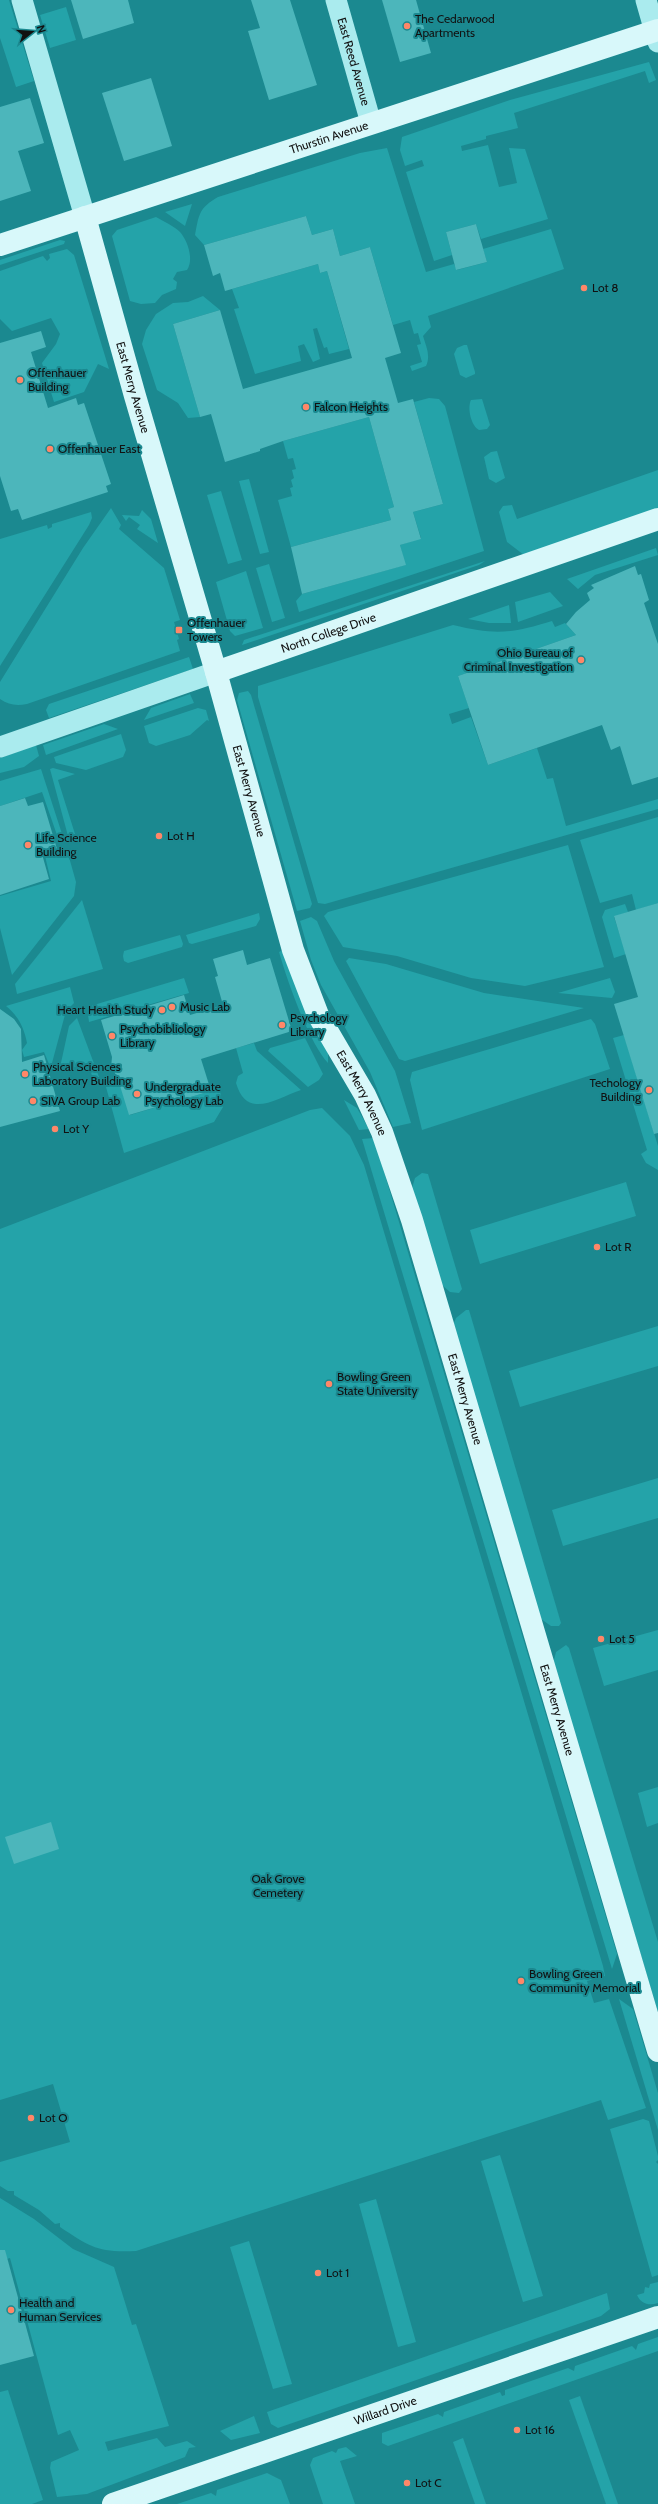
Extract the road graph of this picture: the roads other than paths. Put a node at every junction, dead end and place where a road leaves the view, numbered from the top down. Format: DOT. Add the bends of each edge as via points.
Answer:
graph roads {
  1 [pos="22,0"];
  2 [pos="336,0"];
  3 [pos="646,0"];
  4 [pos="657,34"];
  5 [pos="371,123"];
  6 [pos="85,217"];
  7 [pos="0,245"];
  8 [pos="658,519"];
  9 [pos="216,672"];
  10 [pos="0,747"];
  11 [pos="658,2051"];
  12 [pos="658,2317"];
  13 [pos="113,2504"];
  1 -- 6 [label="street, East Merry Avenue"];
  2 -- 5 [label="street, East Reed Avenue"];
  3 -- 4 [label="street"];
  4 -- 5 [label="street, Thurstin Avenue"];
  5 -- 6 [label="street, Thurstin Avenue"];
  6 -- 7 [label="street, Thurstin Avenue"];
  6 -- 9 [label="street, East Merry Avenue"];
  8 -- 9 [label="street, North College Drive"];
  9 -- 10 [label="street, North College Drive"];
  9 -- 11 [label="street, East Merry Avenue" via="293,950 318,1015 365,1095 382,1132 412,1220"];
  12 -- 13 [label="street, Willard Drive"];
}
